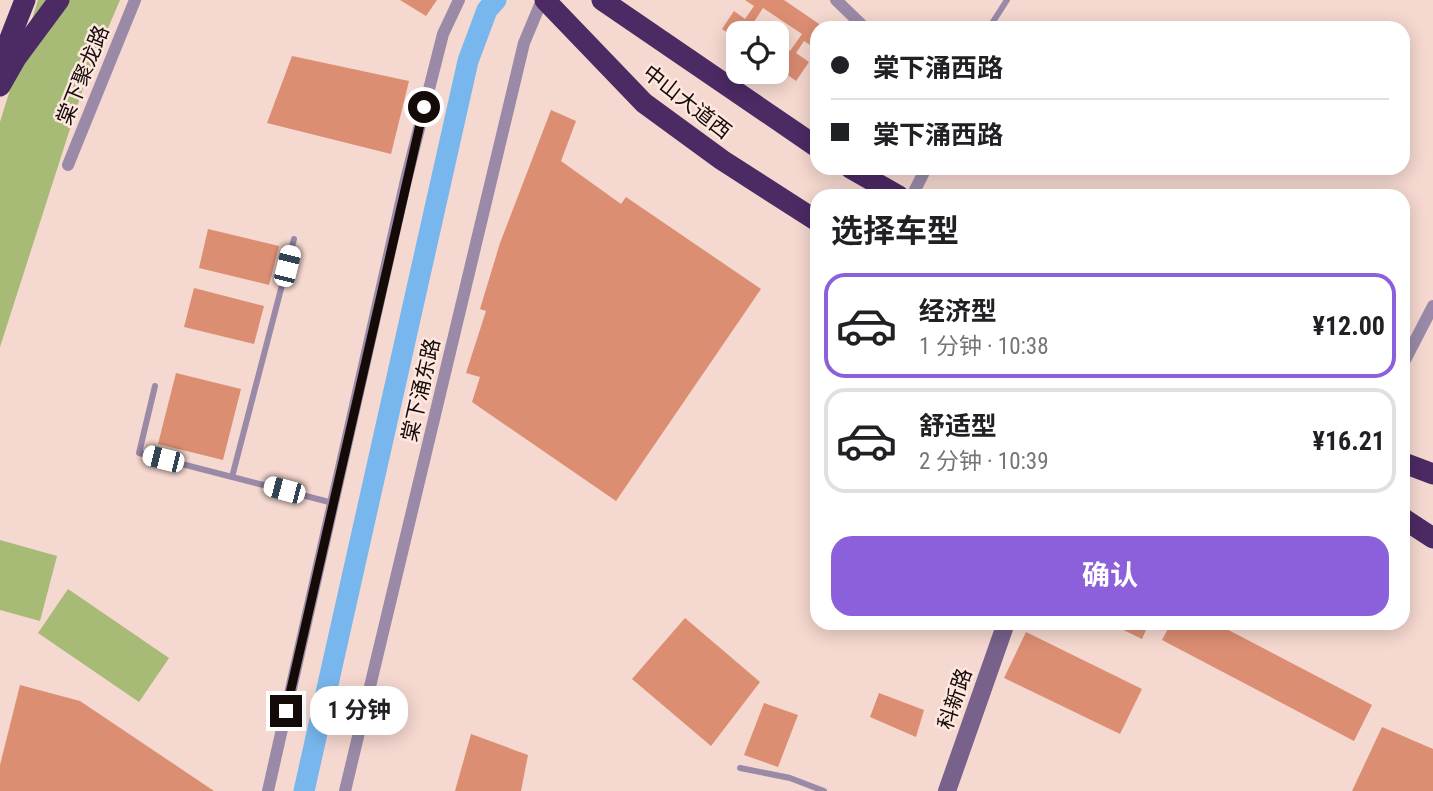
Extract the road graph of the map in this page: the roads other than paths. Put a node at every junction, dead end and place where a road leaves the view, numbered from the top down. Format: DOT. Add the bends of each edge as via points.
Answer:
graph roads {
  1 [pos="24,0"];
  2 [pos="59,0"];
  3 [pos="135,0"];
  4 [pos="459,0"];
  5 [pos="543,0"];
  6 [pos="602,0"];
  7 [pos="836,0"];
  8 [pos="1007,0"];
  9 [pos="858,21"];
  10 [pos="994,21"];
  11 [pos="0,64"];
  12 [pos="0,86"];
  13 [pos="810,142"];
  14 [pos="68,165"];
  15 [pos="862,175"];
  16 [pos="887,189"];
  17 [pos="810,217"];
  18 [pos="294,239"];
  19 [pos="1433,306"];
  20 [pos="1410,350"];
  21 [pos="155,386"];
  22 [pos="1410,465"];
  23 [pos="1433,474"];
  24 [pos="232,477"];
  25 [pos="334,503"];
  26 [pos="1410,523"];
  27 [pos="1433,538"];
  28 [pos="1004,630"];
  29 [pos="740,768"];
  30 [pos="268,791"];
  31 [pos="345,791"];
  32 [pos="824,791"];
  33 [pos="947,791"];
  1 -- 11 [label="highway"];
  2 -- 12 [label="highway"];
  3 -- 14 [label="street, 棠下聚龙路"];
  4 -- 25 [label="street" via="443,34 406,180"];
  5 -- 17 [label="highway, 中山大道西" via="644,103"];
  5 -- 31 [label="street, 棠下涌东路" via="524,43"];
  6 -- 13 [label="highway, 中山大道西"];
  7 -- 9 [label="street"];
  8 -- 10 [label="lane"];
  15 -- 16 [label="highway"];
  18 -- 24 [label="lane"];
  19 -- 20 [label="street"];
  21 -- 24 [label="lane" via="139,453"];
  22 -- 23 [label="highway"];
  24 -- 25 [label="lane"];
  25 -- 30 [label="street"];
  26 -- 27 [label="highway"];
  28 -- 33 [label="street, 科新路"];
  29 -- 32 [label="lane" via="790,778"];
}
